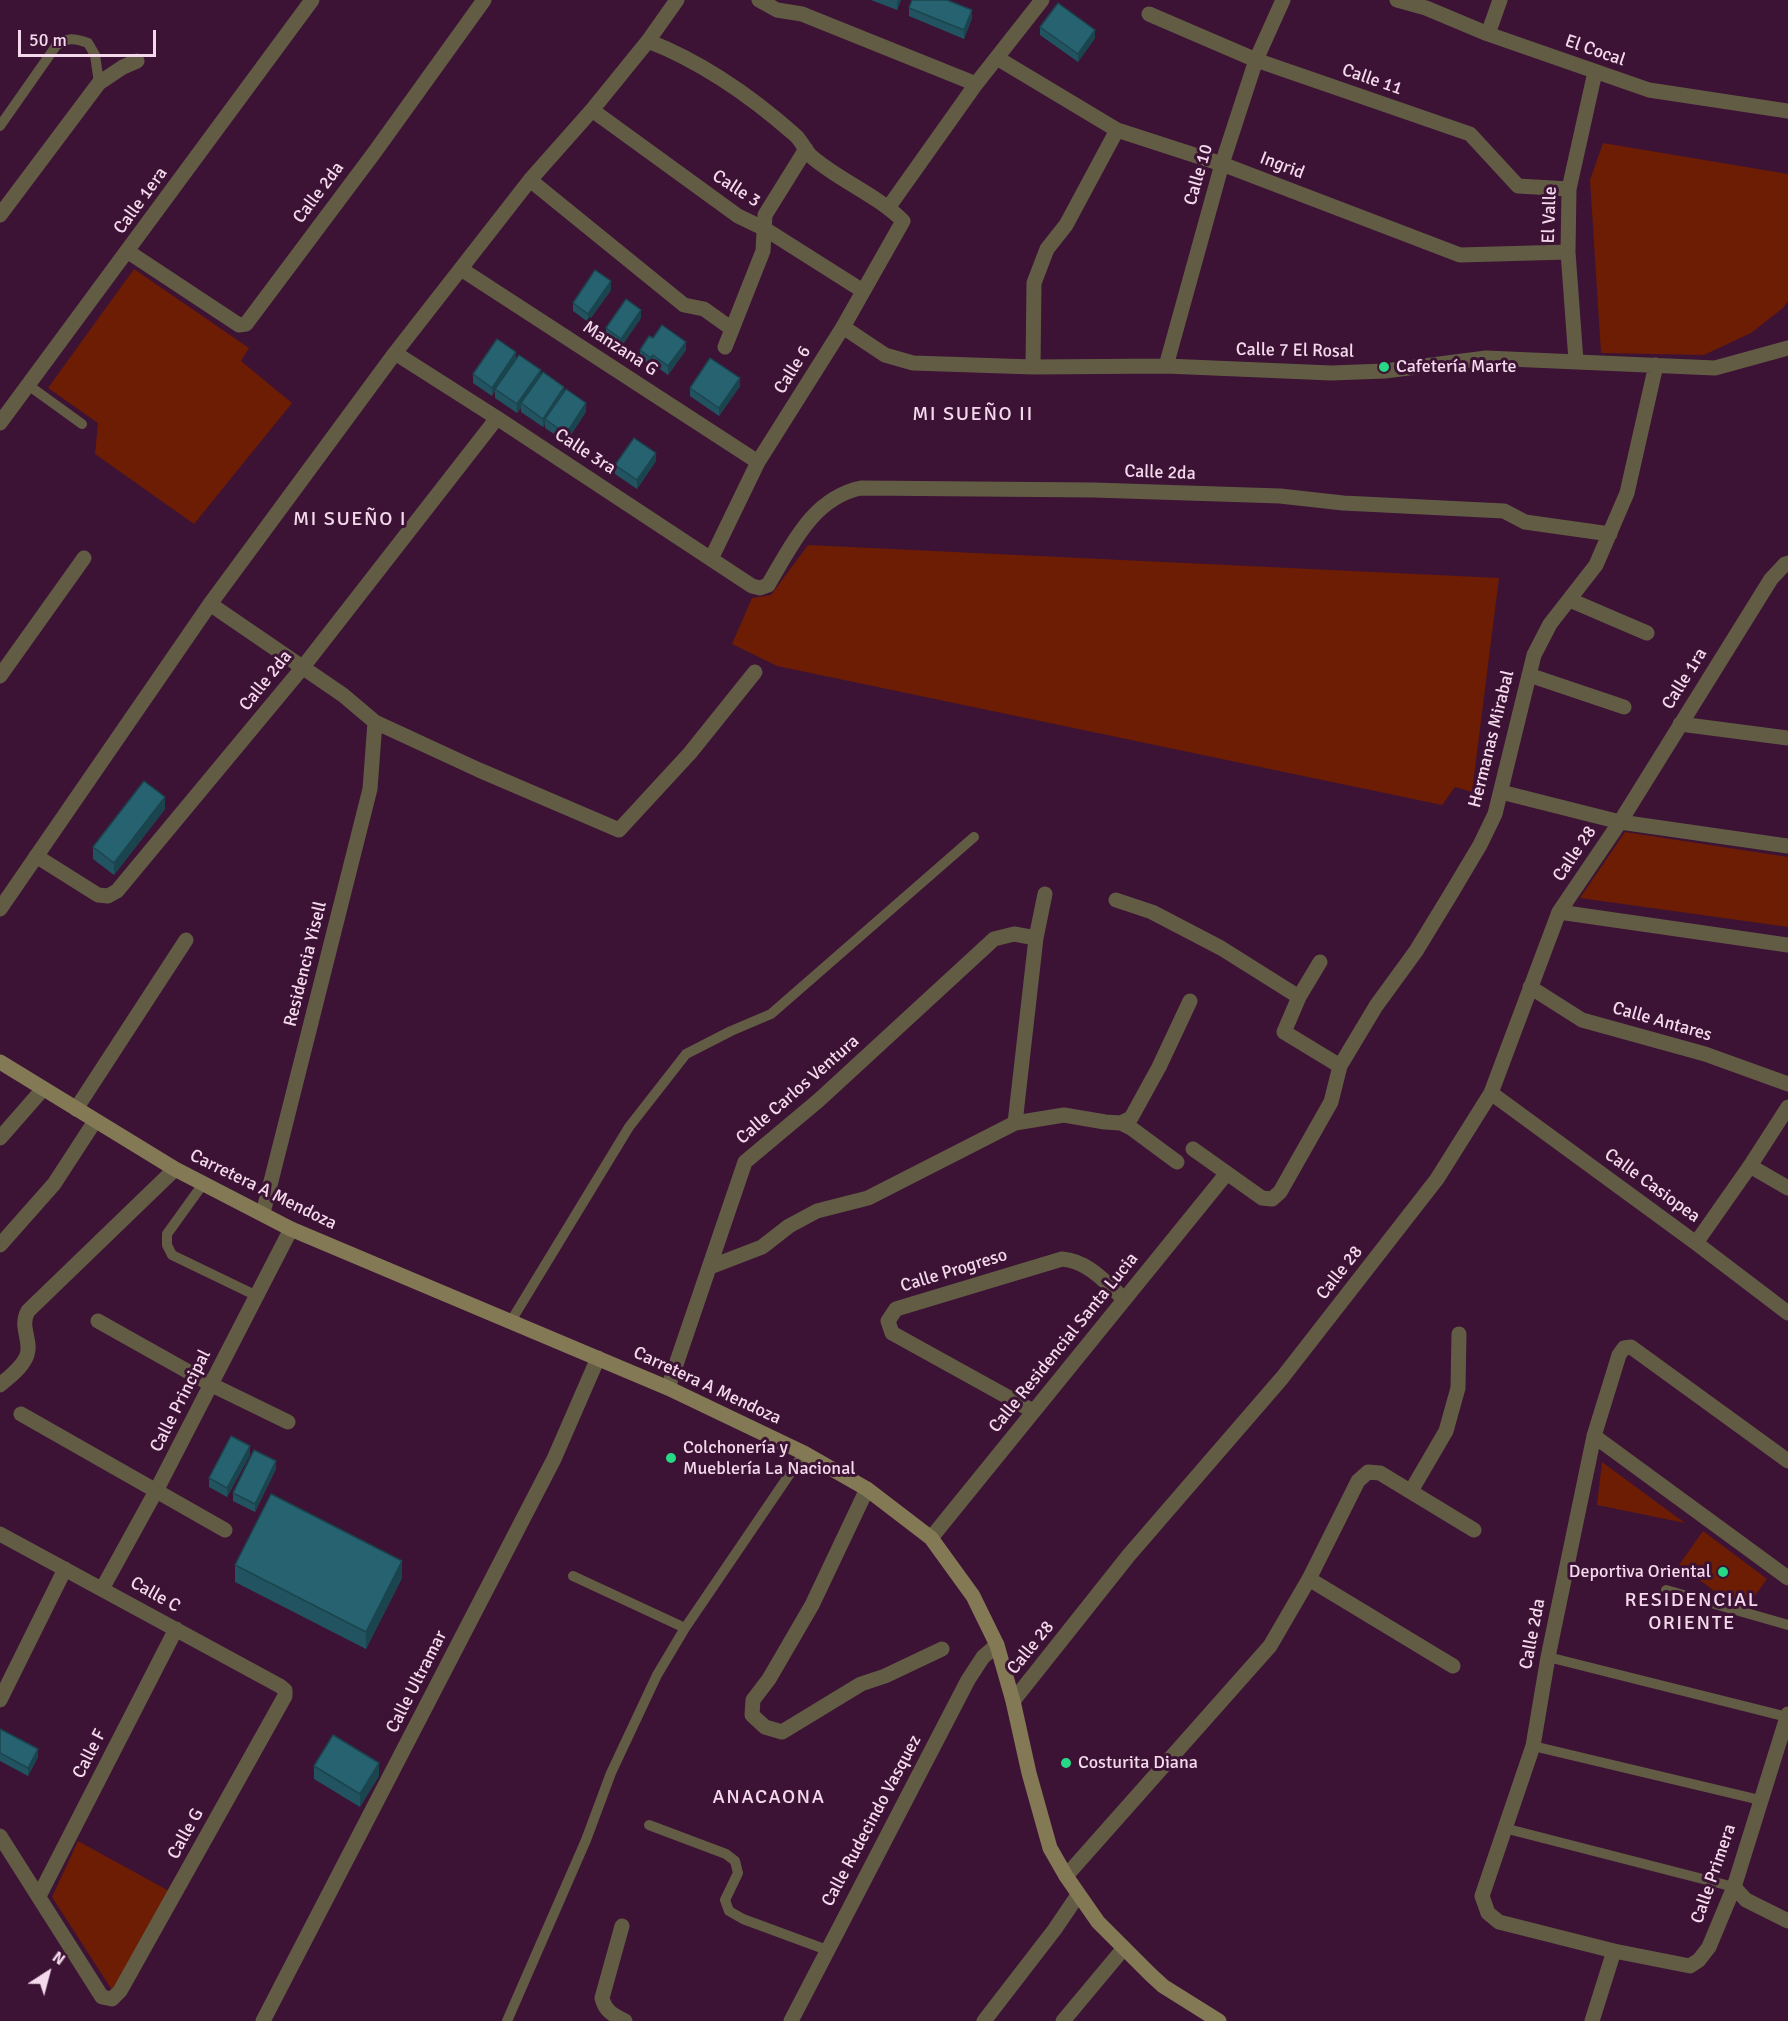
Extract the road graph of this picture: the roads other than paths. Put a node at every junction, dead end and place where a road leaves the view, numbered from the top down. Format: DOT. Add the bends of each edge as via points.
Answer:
graph roads {
  1 [pos="312,0"];
  2 [pos="484,0"];
  3 [pos="677,0"];
  4 [pos="759,0"];
  5 [pos="1042,0"];
  6 [pos="1283,0"];
  7 [pos="1397,0"];
  8 [pos="1500,0"];
  9 [pos="804,7"];
  10 [pos="1149,14"];
  11 [pos="1488,34"];
  12 [pos="648,41"];
  13 [pos="997,58"];
  14 [pos="1256,60"];
  15 [pos="137,61"];
  16 [pos="1595,72"];
  17 [pos="99,83"];
  18 [pos="976,84"];
  19 [pos="592,110"];
  20 [pos="1788,111"];
  21 [pos="0,126"];
  22 [pos="1117,129"];
  23 [pos="806,149"];
  24 [pos="1222,164"];
  25 [pos="530,180"];
  26 [pos="1569,189"];
  27 [pos="888,208"];
  28 [pos="0,215"];
  29 [pos="765,229"];
  30 [pos="128,251"];
  31 [pos="1568,252"];
  32 [pos="461,269"];
  33 [pos="863,291"];
  34 [pos="843,327"];
  35 [pos="732,329"];
  36 [pos="725,347"];
  37 [pos="1788,348"];
  38 [pos="395,353"];
  39 [pos="1576,361"];
  40 [pos="1656,365"];
  41 [pos="1166,366"];
  42 [pos="1034,367"];
  43 [pos="28,385"];
  44 [pos="497,418"];
  45 [pos="0,423"];
  46 [pos="82,424"];
  47 [pos="758,462"];
  48 [pos="1610,534"];
  49 [pos="84,558"];
  50 [pos="711,559"];
  51 [pos="1788,563"];
  52 [pos="752,586"];
  53 [pos="1570,600"];
  54 [pos="210,604"];
  55 [pos="1647,633"];
  56 [pos="303,667"];
  57 [pos="755,672"];
  58 [pos="1529,675"];
  59 [pos="0,676"];
  60 [pos="1624,707"];
  61 [pos="375,722"];
  62 [pos="1680,724"];
  63 [pos="1788,738"];
  64 [pos="1501,792"];
  65 [pos="1620,822"];
  66 [pos="974,837"];
  67 [pos="1788,846"];
  68 [pos="36,856"];
  69 [pos="1045,894"];
  70 [pos="1116,900"];
  71 [pos="0,909"];
  72 [pos="1559,912"];
  73 [pos="1036,938"];
  74 [pos="186,940"];
  75 [pos="1788,945"];
  76 [pos="1320,963"];
  77 [pos="1530,987"];
  78 [pos="1299,997"];
  79 [pos="1190,1001"];
  80 [pos="0,1062"];
  81 [pos="1340,1066"];
  82 [pos="1788,1084"];
  83 [pos="43,1089"];
  84 [pos="1491,1093"];
  85 [pos="1788,1107"];
  86 [pos="76,1108"];
  87 [pos="96,1121"];
  88 [pos="1015,1123"];
  89 [pos="1121,1123"];
  90 [pos="0,1138"];
  91 [pos="1193,1149"];
  92 [pos="1177,1162"];
  93 [pos="1750,1166"];
  94 [pos="175,1168"];
  95 [pos="1227,1173"];
  96 [pos="203,1184"];
  97 [pos="1788,1188"];
  98 [pos="263,1213"];
  99 [pos="291,1228"];
  100 [pos="1696,1243"];
  101 [pos="0,1245"];
  102 [pos="710,1267"];
  103 [pos="257,1296"];
  104 [pos="1124,1299"];
  105 [pos="1788,1313"];
  106 [pos="98,1321"];
  107 [pos="511,1321"];
  108 [pos="1459,1334"];
  109 [pos="598,1358"];
  110 [pos="0,1384"];
  111 [pos="212,1385"];
  112 [pos="668,1388"];
  113 [pos="1033,1411"];
  114 [pos="21,1414"];
  115 [pos="288,1422"];
  116 [pos="1593,1436"];
  117 [pos="804,1454"];
  118 [pos="1788,1461"];
  119 [pos="867,1489"];
  120 [pos="156,1491"];
  121 [pos="1411,1491"];
  122 [pos="225,1530"];
  123 [pos="1474,1530"];
  124 [pos="0,1534"];
  125 [pos="931,1538"];
  126 [pos="65,1569"];
  127 [pos="573,1576"];
  128 [pos="1788,1578"];
  129 [pos="1309,1579"];
  130 [pos="102,1589"];
  131 [pos="1666,1590"];
  132 [pos="1788,1625"];
  133 [pos="685,1628"];
  134 [pos="176,1629"];
  135 [pos="997,1645"];
  136 [pos="942,1649"];
  137 [pos="1548,1657"];
  138 [pos="1453,1666"];
  139 [pos="285,1696"];
  140 [pos="0,1700"];
  141 [pos="1013,1701"];
  142 [pos="1788,1715"];
  143 [pos="1533,1746"];
  144 [pos="1760,1800"];
  145 [pos="648,1826"];
  146 [pos="1504,1828"];
  147 [pos="0,1836"];
  148 [pos="1066,1876"];
  149 [pos="1734,1887"];
  150 [pos="1078,1895"];
  151 [pos="39,1896"];
  152 [pos="1788,1921"];
  153 [pos="622,1926"];
  154 [pos="1124,1948"];
  155 [pos="826,1950"];
  156 [pos="1614,1951"];
  157 [pos="263,2021"];
  158 [pos="507,2021"];
  159 [pos="625,2021"];
  160 [pos="791,2021"];
  161 [pos="984,2021"];
  162 [pos="1063,2021"];
  163 [pos="1219,2021"];
  164 [pos="1592,2021"];
  1 -- 30 [label="street, Calle 1era"];
  2 -- 30 [label="street, Calle 2da" via="246,324 239,325"];
  3 -- 12 [label="street"];
  4 -- 9 [label="street" via="777,10"];
  5 -- 13 [label="street"];
  6 -- 14 [label="street, Calle 10"];
  7 -- 11 [label="street, El Cocal"];
  8 -- 11 [label="street"];
  9 -- 18 [label="street"];
  10 -- 14 [label="street, Calle 11"];
  11 -- 16 [label="street, El Cocal"];
  12 -- 19 [label="street"];
  12 -- 23 [label="street" via="681,54 766,109"];
  13 -- 18 [label="street"];
  13 -- 22 [label="street, Ingrid"];
  14 -- 24 [label="street, Calle 10"];
  14 -- 26 [label="street, Calle 11" via="1470,134 1518,186"];
  15 -- 17 [label="street"];
  16 -- 20 [label="street, El Cocal" via="1649,90"];
  16 -- 26 [label="street, El Valle"];
  17 -- 21 [label="lane" via="95,55 88,43 64,39"];
  17 -- 28 [label="street"];
  18 -- 27 [label="street"];
  19 -- 25 [label="street"];
  19 -- 29 [label="street, Calle 3" via="738,216"];
  22 -- 24 [label="street, Ingrid"];
  22 -- 42 [label="street" via="1066,225 1047,249 1034,283"];
  23 -- 27 [label="street" via="812,158"];
  23 -- 29 [label="street" via="765,215"];
  24 -- 31 [label="street, Ingrid" via="1460,255"];
  24 -- 41 [label="street, Calle 10"];
  25 -- 32 [label="street"];
  25 -- 35 [label="street" via="684,305 704,309"];
  26 -- 31 [label="street, El Valle"];
  27 -- 33 [label="street, Calle 6" via="903,222"];
  29 -- 33 [label="street, Calle 3"];
  29 -- 35 [label="street" via="763,250"];
  30 -- 43 [label="street, Calle 1era"];
  31 -- 39 [label="street, El Valle"];
  32 -- 38 [label="street"];
  32 -- 47 [label="street, Manzana G"];
  33 -- 34 [label="street, Calle 6"];
  34 -- 42 [label="street, Calle 7 El Rosal" via="885,354 913,363"];
  34 -- 47 [label="street, Calle 6"];
  35 -- 36 [label="street"];
  37 -- 40 [label="street, Calle 7 El Rosal" via="1715,368"];
  38 -- 44 [label="street, Calle 3ra"];
  38 -- 54 [label="street"];
  39 -- 40 [label="street, Calle 7 El Rosal"];
  39 -- 41 [label="street, Calle 7 El Rosal" via="1485,358 1385,371 1331,373"];
  40 -- 48 [label="street, Hermanas Mirabal" via="1627,493"];
  41 -- 42 [label="street, Calle 7 El Rosal"];
  43 -- 45 [label="street, Calle 1era"];
  43 -- 46 [label="lane"];
  44 -- 50 [label="street, Calle 3ra"];
  44 -- 56 [label="street, Calle 2da"];
  47 -- 50 [label="street, Calle 6"];
  48 -- 52 [label="street, Calle 2da" via="1525,522 1504,511 1343,504 1280,496 861,488 838,497 816,513 799,533 768,585"];
  48 -- 53 [label="street, Hermanas Mirabal" via="1596,565"];
  49 -- 59 [label="street"];
  50 -- 52 [label="street, Calle 3ra"];
  51 -- 62 [label="street, Calle 1ra" via="1771,579"];
  53 -- 55 [label="street"];
  53 -- 58 [label="street, Hermanas Mirabal" via="1550,624"];
  54 -- 56 [label="street"];
  54 -- 68 [label="street"];
  56 -- 61 [label="street"];
  56 -- 68 [label="street, Calle 2da" via="117,891 108,896 98,895"];
  57 -- 61 [label="street" via="690,753 620,830"];
  58 -- 60 [label="street"];
  58 -- 64 [label="street, Hermanas Mirabal"];
  61 -- 98 [label="street, Residencia Yisell" via="370,789"];
  62 -- 63 [label="street"];
  62 -- 65 [label="street, Calle 1ra"];
  64 -- 65 [label="street"];
  64 -- 81 [label="street, Hermanas Mirabal" via="1480,845"];
  65 -- 67 [label="street"];
  65 -- 72 [label="street, Calle 28"];
  66 -- 107 [label="lane" via="771,1014 686,1054 629,1127"];
  68 -- 71 [label="street"];
  69 -- 73 [label="street"];
  70 -- 78 [label="street" via="1152,912 1221,948"];
  72 -- 75 [label="street"];
  72 -- 77 [label="street, Calle 28"];
  73 -- 88 [label="street"];
  73 -- 102 [label="street, Calle Carlos Ventura" via="1014,934 994,939 819,1100 745,1162"];
  74 -- 86 [label="street"];
  76 -- 78 [label="street"];
  77 -- 82 [label="street, Calle Antares" via="1582,1020 1705,1054"];
  77 -- 84 [label="street, Calle 28"];
  78 -- 81 [label="street" via="1284,1032"];
  79 -- 89 [label="street" via="1131,1118"];
  80 -- 83 [label="street, Carretera A Mendoza"];
  81 -- 95 [label="street, Hermanas Mirabal" via="1331,1102 1280,1192 1272,1199 1262,1198"];
  83 -- 86 [label="street, Carretera A Mendoza"];
  83 -- 90 [label="street"];
  84 -- 100 [label="street, Calle Casiopea"];
  84 -- 141 [label="street, Calle 28" via="1437,1179 1282,1378 1129,1555"];
  85 -- 93 [label="street"];
  86 -- 87 [label="street, Carretera A Mendoza"];
  87 -- 94 [label="street, Carretera A Mendoza"];
  87 -- 101 [label="street" via="54,1184"];
  88 -- 89 [label="street" via="1064,1115"];
  88 -- 102 [label="street" via="868,1198 817,1211 762,1247"];
  89 -- 92 [label="street"];
  91 -- 95 [label="street"];
  93 -- 97 [label="street"];
  93 -- 100 [label="street"];
  94 -- 96 [label="street, Carretera A Mendoza"];
  94 -- 110 [label="street" via="28,1311 24,1319 27,1355"];
  95 -- 104 [label="street, Calle Residencial Santa Lucia"];
  96 -- 98 [label="street, Carretera A Mendoza"];
  96 -- 103 [label="lane" via="168,1234 167,1245 172,1255"];
  98 -- 99 [label="street, Carretera A Mendoza"];
  99 -- 103 [label="street, Calle Principal"];
  99 -- 107 [label="street, Carretera A Mendoza"];
  100 -- 105 [label="street, Calle Casiopea"];
  102 -- 112 [label="street, Calle Carlos Ventura"];
  103 -- 111 [label="street, Calle Principal"];
  104 -- 113 [label="street, Calle Residencial Santa Lucia"];
  104 -- 113 [label="street, Calle Progreso" via="1086,1265 1062,1259 896,1309 888,1321 892,1333"];
  106 -- 111 [label="street"];
  107 -- 109 [label="street, Carretera A Mendoza"];
  108 -- 121 [label="street" via="1458,1388 1446,1431"];
  109 -- 112 [label="street, Carretera A Mendoza"];
  109 -- 157 [label="street, Calle Ultramar" via="554,1459"];
  111 -- 115 [label="street"];
  111 -- 120 [label="street, Calle Principal"];
  112 -- 117 [label="street, Carretera A Mendoza"];
  113 -- 125 [label="street, Calle Residencial Santa Lucia"];
  114 -- 120 [label="street"];
  116 -- 118 [label="street, Calle 2da" via="1619,1355 1624,1348 1631,1347"];
  116 -- 128 [label="street"];
  116 -- 137 [label="street, Calle 2da"];
  117 -- 119 [label="street, Carretera A Mendoza"];
  117 -- 133 [label="lane"];
  119 -- 125 [label="street, Carretera A Mendoza"];
  119 -- 136 [label="street" via="812,1605 753,1700 752,1715 765,1727 782,1732 861,1684"];
  120 -- 122 [label="street"];
  120 -- 130 [label="street, Calle Principal"];
  121 -- 123 [label="street"];
  121 -- 129 [label="street" via="1380,1473 1368,1472 1358,1481"];
  124 -- 126 [label="street, Calle C"];
  125 -- 135 [label="street, Carretera A Mendoza" via="972,1596"];
  126 -- 130 [label="street, Calle C"];
  126 -- 140 [label="street"];
  127 -- 133 [label="lane"];
  129 -- 138 [label="street"];
  129 -- 148 [label="street" via="1270,1646"];
  130 -- 134 [label="street, Calle C"];
  131 -- 132 [label="lane"];
  133 -- 158 [label="lane" via="657,1676 611,1773"];
  134 -- 139 [label="street, Calle C" via="280,1686"];
  134 -- 151 [label="street, Calle F"];
  135 -- 141 [label="street, Carretera A Mendoza"];
  135 -- 155 [label="street, Calle Rudecindo Vasquez" via="983,1657 968,1680"];
  137 -- 142 [label="lane"];
  137 -- 143 [label="street, Calle 2da"];
  139 -- 151 [label="street, Calle G" via="112,1999 102,1997"];
  141 -- 148 [label="street, Carretera A Mendoza" via="1050,1848"];
  142 -- 144 [label="street, Calle Primera"];
  143 -- 144 [label="lane"];
  143 -- 146 [label="street, Calle 2da"];
  144 -- 149 [label="street, Calle Primera"];
  145 -- 155 [label="lane" via="726,1854 735,1862 738,1873 725,1900 729,1911"];
  146 -- 149 [label="lane"];
  146 -- 156 [label="street, Calle 2da" via="1482,1896 1488,1912 1499,1922"];
  147 -- 151 [label="street"];
  148 -- 150 [label="street, Carretera A Mendoza"];
  149 -- 152 [label="street" via="1746,1900"];
  149 -- 156 [label="street, Calle Primera" via="1709,1947 1690,1966"];
  150 -- 154 [label="street, Carretera A Mendoza"];
  150 -- 161 [label="street"];
  153 -- 159 [label="street" via="602,1998 604,2007"];
  154 -- 162 [label="street"];
  154 -- 163 [label="street, Carretera A Mendoza" via="1163,1986"];
  155 -- 160 [label="street, Calle Rudecindo Vasquez"];
  156 -- 164 [label="street"];
}
